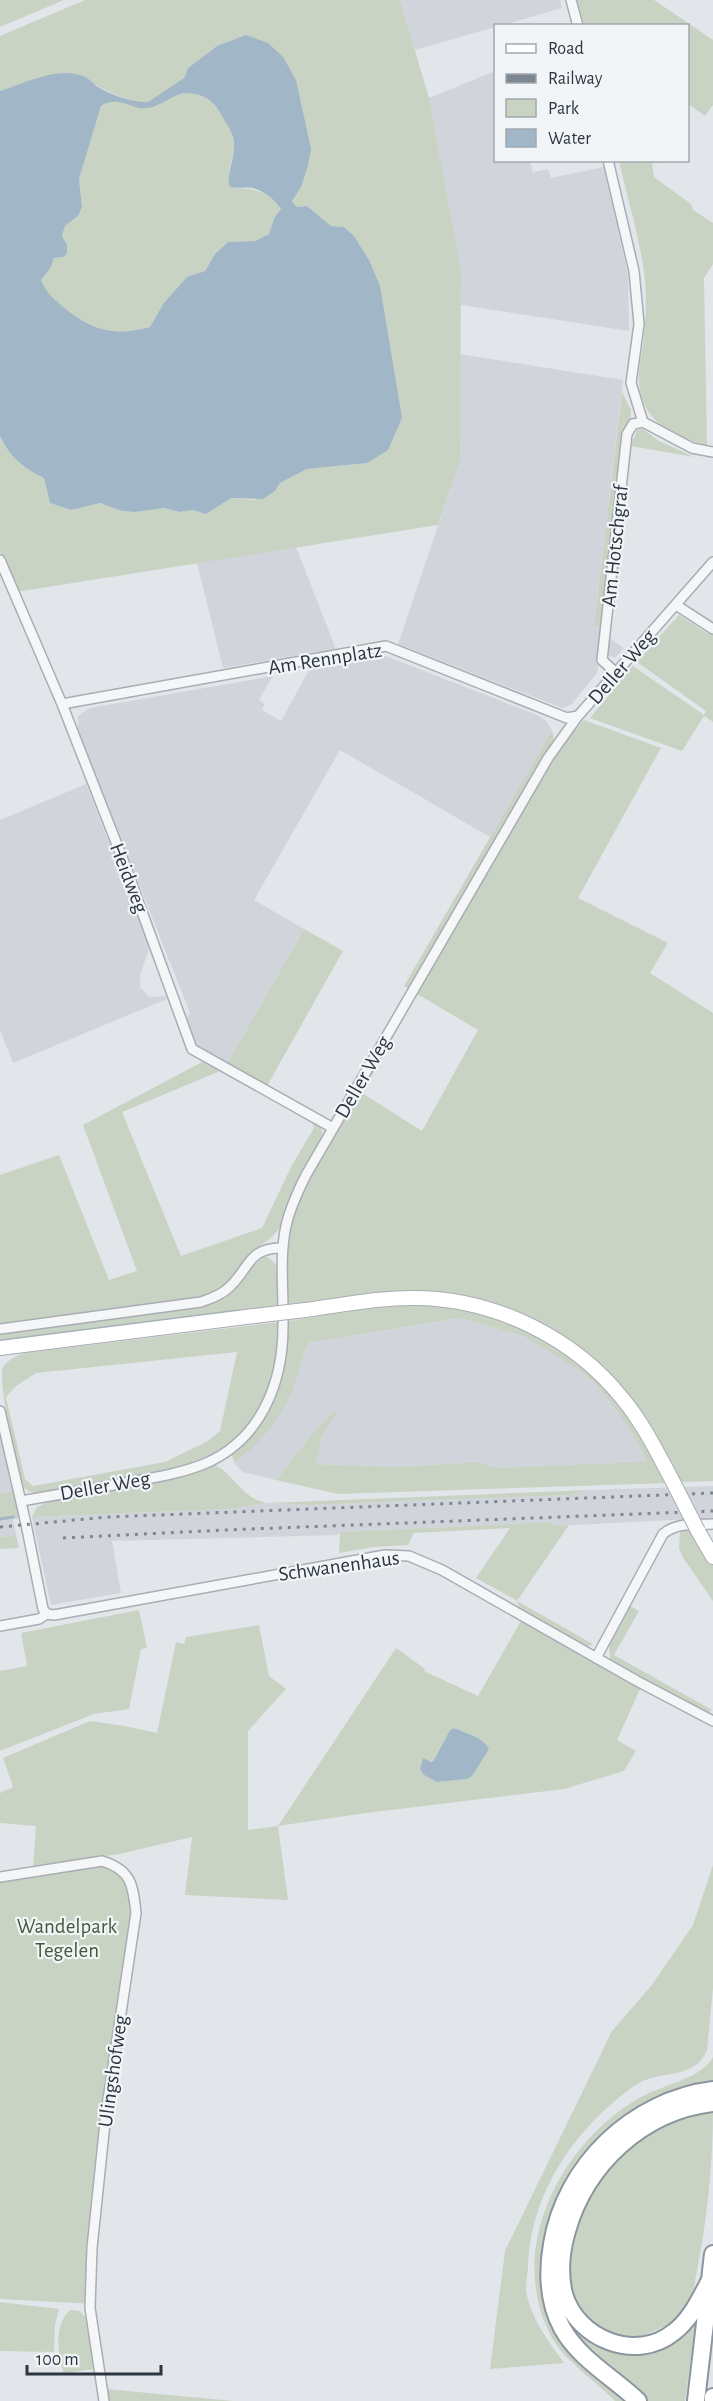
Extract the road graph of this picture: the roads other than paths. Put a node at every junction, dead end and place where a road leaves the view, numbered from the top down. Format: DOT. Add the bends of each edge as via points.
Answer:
graph roads {
  1 [pos="571,0"];
  2 [pos="577,24"];
  3 [pos="608,162"];
  4 [pos="643,422"];
  5 [pos="713,452"];
  6 [pos="0,560"];
  7 [pos="713,562"];
  8 [pos="676,605"];
  9 [pos="713,629"];
  10 [pos="617,674"];
  11 [pos="62,704"];
  12 [pos="578,716"];
  13 [pos="333,1128"];
  14 [pos="283,1248"];
  15 [pos="0,1329"];
  16 [pos="0,1348"];
  17 [pos="0,1411"];
  18 [pos="21,1501"];
  19 [pos="713,1524"];
  20 [pos="713,1557"];
  21 [pos="47,1614"];
  22 [pos="0,1626"];
  23 [pos="596,1658"];
  24 [pos="713,1721"];
  25 [pos="0,1877"];
  26 [pos="713,2090"];
  27 [pos="713,2103"];
  28 [pos="713,2254"];
  29 [pos="710,2280"];
  30 [pos="104,2401"];
  31 [pos="638,2401"];
  32 [pos="696,2401"];
  1 -- 2 [label="street"];
  3 -- 4 [label="street" via="634,272 639,324 631,383"];
  4 -- 5 [label="street" via="692,448"];
  4 -- 10 [label="street, Am Hotschgraf" via="633,424 627,434 602,660"];
  6 -- 11 [label="street, Heidweg"];
  7 -- 8 [label="street, Deller Weg"];
  8 -- 9 [label="street"];
  8 -- 10 [label="street, Deller Weg"];
  10 -- 12 [label="street, Deller Weg"];
  11 -- 12 [label="street, Am Rennplatz" via="386,646 567,718"];
  11 -- 13 [label="street, Heidweg" via="192,1049"];
  12 -- 13 [label="street, Deller Weg" via="535,778"];
  13 -- 14 [label="street, Deller Weg" via="294,1201"];
  14 -- 15 [label="street" via="260,1251 226,1290 201,1302"];
  14 -- 18 [label="street, Deller Weg" via="279,1374 263,1412 237,1443 222,1455 185,1471"];
  16 -- 20 [label="main road, bridge" via="367,1302 418,1298 466,1304 518,1320 555,1339 575,1352 621,1397 645,1431"];
  17 -- 18 [label="street"];
  18 -- 21 [label="street"];
  19 -- 23 [label="street" via="682,1525 663,1534"];
  21 -- 22 [label="street, Schwanenhaus"];
  21 -- 23 [label="street, Schwanenhaus" via="54,1616 385,1555 409,1556 442,1570"];
  23 -- 24 [label="street, Schwanenhaus"];
  25 -- 30 [label="street, Ulingshofweg" via="102,1861 124,1871 134,1891 136,1913 106,2113 92,2248 90,2308"];
  26 -- 31 [label="highway" via="658,2106 612,2137 592,2156 575,2182 553,2238 550,2292 562,2329 583,2355"];
  27 -- 29 [label="highway" via="681,2110 650,2124 606,2159 574,2209 561,2267 565,2296 575,2317 602,2340 623,2345 654,2343 673,2334 692,2314"];
  28 -- 29 [label="highway"];
  29 -- 32 [label="highway"];
}
